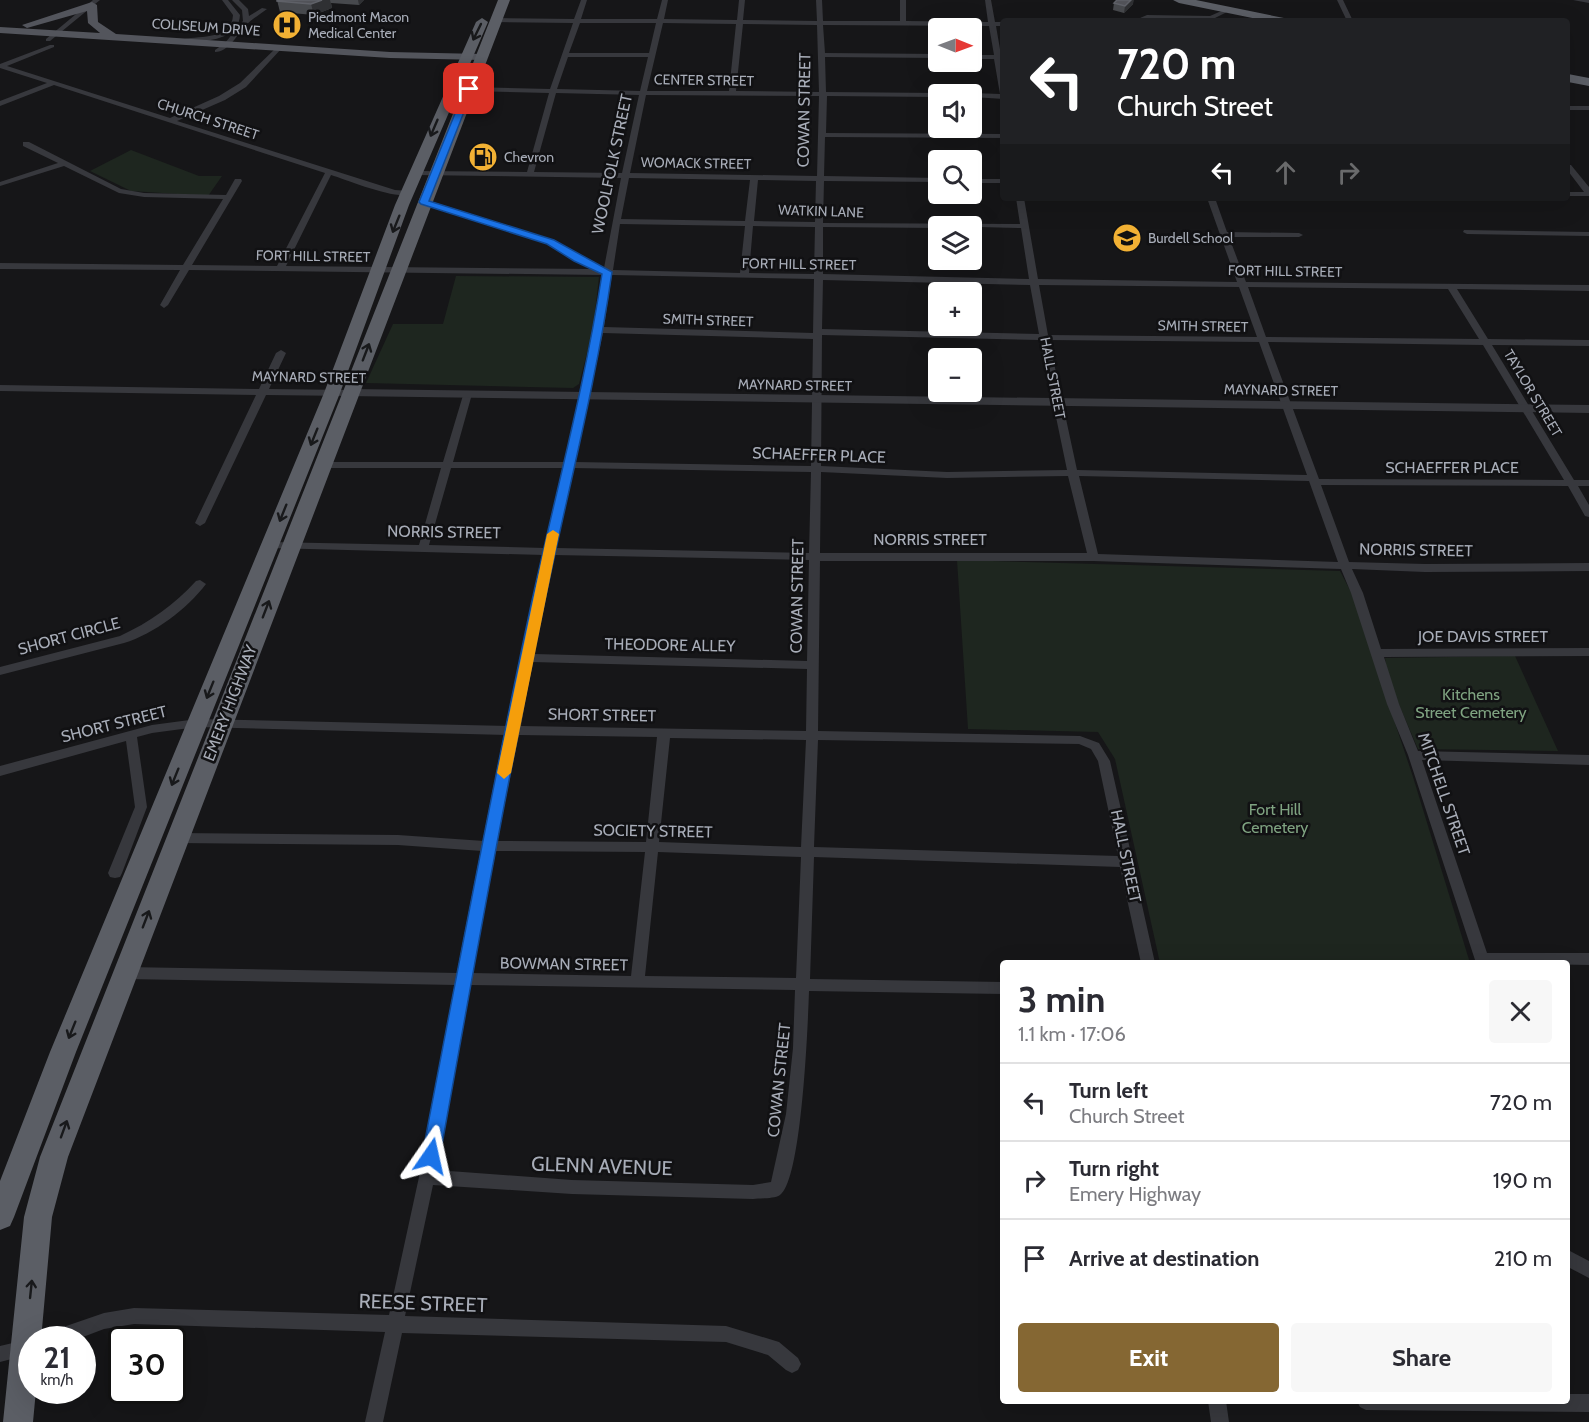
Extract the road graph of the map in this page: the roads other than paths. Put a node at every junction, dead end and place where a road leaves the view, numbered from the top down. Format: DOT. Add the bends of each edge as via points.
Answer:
graph roads {
  1 [pos="225,0"];
  2 [pos="235,0"];
  3 [pos="494,0"];
  4 [pos="504,0"];
  5 [pos="584,0"];
  6 [pos="664,0"];
  7 [pos="742,0"];
  8 [pos="819,0"];
  9 [pos="903,0"];
  10 [pos="988,0"];
  11 [pos="1179,0"];
  12 [pos="1340,0"];
  13 [pos="1577,0"];
  14 [pos="1589,1"];
  15 [pos="94,2"];
  16 [pos="264,9"];
  17 [pos="1228,10"];
  18 [pos="1141,18"];
  19 [pos="1211,18"];
  20 [pos="1211,18"];
  21 [pos="1269,18"];
  22 [pos="1349,18"];
  23 [pos="496,20"];
  24 [pos="246,21"];
  25 [pos="576,21"];
  26 [pos="659,22"];
  27 [pos="739,23"];
  28 [pos="820,23"];
  29 [pos="903,23"];
  30 [pos="992,24"];
  31 [pos="1000,24"];
  32 [pos="0,29"];
  33 [pos="0,37"];
  34 [pos="113,37"];
  35 [pos="52,40"];
  36 [pos="223,43"];
  37 [pos="276,51"];
  38 [pos="565,55"];
  39 [pos="652,55"];
  40 [pos="823,55"];
  41 [pos="928,56"];
  42 [pos="982,57"];
  43 [pos="1000,57"];
  44 [pos="464,61"];
  45 [pos="481,61"];
  46 [pos="0,66"];
  47 [pos="1570,78"];
  48 [pos="1589,82"];
  49 [pos="53,83"];
  50 [pos="469,89"];
  51 [pos="553,91"];
  52 [pos="644,93"];
  53 [pos="732,94"];
  54 [pos="824,95"];
  55 [pos="928,95"];
  56 [pos="982,95"];
  57 [pos="1000,96"];
  58 [pos="0,104"];
  59 [pos="1570,108"];
  60 [pos="1589,108"];
  61 [pos="170,121"];
  62 [pos="821,135"];
  63 [pos="1000,136"];
  64 [pos="26,144"];
  65 [pos="63,164"];
  66 [pos="1570,169"];
  67 [pos="328,172"];
  68 [pos="417,172"];
  69 [pos="435,173"];
  70 [pos="530,174"];
  71 [pos="625,175"];
  72 [pos="754,178"];
  73 [pos="820,178"];
  74 [pos="928,180"];
  75 [pos="238,181"];
  76 [pos="982,181"];
  77 [pos="1000,181"];
  78 [pos="0,184"];
  79 [pos="409,193"];
  80 [pos="1589,193"];
  81 [pos="1570,194"];
  82 [pos="228,197"];
  83 [pos="1020,201"];
  84 [pos="1212,201"];
  85 [pos="424,202"];
  86 [pos="616,221"];
  87 [pos="749,222"];
  88 [pos="819,225"];
  89 [pos="1024,226"];
  90 [pos="1467,232"];
  91 [pos="1226,234"];
  92 [pos="1589,234"];
  93 [pos="1299,235"];
  94 [pos="577,258"];
  95 [pos="3,266"];
  96 [pos="185,268"];
  97 [pos="280,269"];
  98 [pos="377,270"];
  99 [pos="397,271"];
  100 [pos="578,272"];
  101 [pos="608,272"];
  102 [pos="744,276"];
  103 [pos="818,278"];
  104 [pos="1033,282"];
  105 [pos="1244,284"];
  106 [pos="1451,287"];
  107 [pos="1589,288"];
  108 [pos="164,305"];
  109 [pos="599,330"];
  110 [pos="817,334"];
  111 [pos="1045,338"];
  112 [pos="1264,341"];
  113 [pos="1486,343"];
  114 [pos="1589,343"];
  115 [pos="281,353"];
  116 [pos="0,387"];
  117 [pos="262,392"];
  118 [pos="332,393"];
  119 [pos="350,393"];
  120 [pos="467,394"];
  121 [pos="584,397"];
  122 [pos="818,400"];
  123 [pos="1057,403"];
  124 [pos="1287,405"];
  125 [pos="1527,408"];
  126 [pos="1589,409"];
  127 [pos="447,464"];
  128 [pos="323,465"];
  129 [pos="568,465"];
  130 [pos="817,469"];
  131 [pos="1072,473"];
  132 [pos="1314,480"];
  133 [pos="1571,483"];
  134 [pos="1589,483"];
  135 [pos="1589,514"];
  136 [pos="200,523"];
  137 [pos="270,545"];
  138 [pos="292,546"];
  139 [pos="423,548"];
  140 [pos="549,551"];
  141 [pos="813,557"];
  142 [pos="1093,557"];
  143 [pos="1345,565"];
  144 [pos="1589,567"];
  145 [pos="200,584"];
  146 [pos="1589,652"];
  147 [pos="1377,653"];
  148 [pos="527,658"];
  149 [pos="812,665"];
  150 [pos="0,671"];
  151 [pos="197,723"];
  152 [pos="222,723"];
  153 [pos="514,730"];
  154 [pos="664,733"];
  155 [pos="132,735"];
  156 [pos="812,735"];
  157 [pos="1099,750"];
  158 [pos="1414,755"];
  159 [pos="1589,760"];
  160 [pos="0,771"];
  161 [pos="177,838"];
  162 [pos="489,846"];
  163 [pos="651,847"];
  164 [pos="808,852"];
  165 [pos="1128,862"];
  166 [pos="115,873"];
  167 [pos="1589,959"];
  168 [pos="1147,960"];
  169 [pos="1482,960"];
  170 [pos="1536,960"];
  171 [pos="125,973"];
  172 [pos="464,981"];
  173 [pos="637,982"];
  174 [pos="803,984"];
  175 [pos="1000,988"];
  176 [pos="427,1178"];
  177 [pos="776,1189"];
  178 [pos="0,1217"];
  179 [pos="1570,1259"];
  180 [pos="1589,1270"];
  181 [pos="395,1323"];
  182 [pos="29,1326"];
  183 [pos="89,1326"];
  184 [pos="792,1364"];
  185 [pos="1570,1403"];
  186 [pos="1589,1403"];
  187 [pos="20,1404"];
  188 [pos="1217,1404"];
  189 [pos="18,1422"];
  190 [pos="374,1422"];
  191 [pos="1220,1422"];
  1 -- 36 [label="street" via="236,11 237,22"];
  2 -- 24 [label="street" via="245,9"];
  3 -- 44 [label="highway, EMERY HIGHWAY, one-way"];
  4 -- 23 [label="highway, EMERY HIGHWAY"];
  5 -- 25 [label="street"];
  6 -- 26 [label="street, WOOLFOLK STREET"];
  7 -- 27 [label="street"];
  8 -- 28 [label="street, COWAN STREET"];
  9 -- 29 [label="street"];
  10 -- 30 [label="street"];
  11 -- 17 [label="highway"];
  12 -- 22 [label="street"];
  13 -- 14 [label="street"];
  15 -- 32 [label="main road" via="52,19"];
  15 -- 34 [label="main road" via="93,23"];
  15 -- 35 [label="street"];
  16 -- 24 [label="street"];
  17 -- 20 [label="street"];
  17 -- 21 [label="highway"];
  18 -- 19 [label="street"];
  23 -- 25 [label="street"];
  23 -- 45 [label="highway, EMERY HIGHWAY"];
  24 -- 36 [label="street"];
  25 -- 26 [label="street"];
  25 -- 38 [label="street"];
  26 -- 27 [label="street"];
  26 -- 39 [label="street, WOOLFOLK STREET"];
  27 -- 28 [label="street"];
  27 -- 53 [label="street"];
  28 -- 29 [label="street"];
  28 -- 40 [label="street, COWAN STREET"];
  29 -- 30 [label="street"];
  30 -- 31 [label="street"];
  30 -- 43 [label="street"];
  32 -- 35 [label="main road, COLISEUM DRIVE"];
  33 -- 35 [label="main road, COLISEUM DRIVE"];
  34 -- 35 [label="main road, COLISEUM DRIVE"];
  34 -- 36 [label="main road, COLISEUM DRIVE"];
  35 -- 36 [label="main road, COLISEUM DRIVE"];
  35 -- 46 [label="street"];
  36 -- 37 [label="main road, COLISEUM DRIVE"];
  37 -- 44 [label="main road, COLISEUM DRIVE"];
  37 -- 61 [label="street" via="243,86"];
  38 -- 39 [label="street"];
  38 -- 51 [label="street"];
  39 -- 52 [label="street, WOOLFOLK STREET"];
  40 -- 41 [label="street"];
  40 -- 54 [label="street, COWAN STREET"];
  42 -- 43 [label="street"];
  44 -- 45 [label="main road, COLISEUM DRIVE"];
  44 -- 68 [label="highway, EMERY HIGHWAY, one-way"];
  45 -- 50 [label="highway, EMERY HIGHWAY"];
  46 -- 49 [label="street, CHURCH STREET"];
  47 -- 48 [label="highway"];
  49 -- 58 [label="street"];
  49 -- 61 [label="street, CHURCH STREET"];
  50 -- 51 [label="street, CENTER STREET"];
  50 -- 69 [label="highway, EMERY HIGHWAY"];
  51 -- 52 [label="street, CENTER STREET"];
  51 -- 70 [label="street"];
  52 -- 53 [label="street, CENTER STREET"];
  52 -- 71 [label="street, WOOLFOLK STREET"];
  53 -- 54 [label="street, CENTER STREET"];
  54 -- 55 [label="street, CENTER STREET"];
  54 -- 62 [label="street, COWAN STREET"];
  56 -- 57 [label="street"];
  59 -- 60 [label="street"];
  61 -- 67 [label="street, CHURCH STREET"];
  62 -- 63 [label="street"];
  62 -- 73 [label="street, COWAN STREET"];
  64 -- 65 [label="street"];
  65 -- 78 [label="street"];
  65 -- 82 [label="street" via="126,193"];
  66 -- 80 [label="street"];
  67 -- 79 [label="street, CHURCH STREET"];
  67 -- 97 [label="street"];
  68 -- 69 [label="street, WOMACK STREET"];
  68 -- 79 [label="highway, EMERY HIGHWAY"];
  69 -- 70 [label="street, WOMACK STREET"];
  69 -- 85 [label="highway, EMERY HIGHWAY"];
  70 -- 71 [label="street, WOMACK STREET"];
  71 -- 72 [label="street, WOMACK STREET"];
  71 -- 86 [label="street, WOOLFOLK STREET"];
  72 -- 73 [label="street, WOMACK STREET"];
  72 -- 87 [label="street"];
  73 -- 74 [label="street, WOMACK STREET"];
  73 -- 88 [label="street, COWAN STREET"];
  75 -- 82 [label="street"];
  76 -- 77 [label="street"];
  79 -- 98 [label="highway, EMERY HIGHWAY, one-way"];
  80 -- 81 [label="street"];
  82 -- 96 [label="street"];
  83 -- 89 [label="street, HALL STREET"];
  84 -- 91 [label="street, MITCHELL STREET"];
  85 -- 94 [label="street" via="551,242"];
  85 -- 99 [label="highway, EMERY HIGHWAY"];
  86 -- 87 [label="street, WATKIN LANE"];
  86 -- 101 [label="street, WOOLFOLK STREET"];
  87 -- 88 [label="street, WATKIN LANE"];
  87 -- 102 [label="street"];
  88 -- 89 [label="street, WATKIN LANE"];
  88 -- 103 [label="street, COWAN STREET"];
  89 -- 104 [label="street, HALL STREET"];
  90 -- 92 [label="street"];
  91 -- 93 [label="street"];
  91 -- 105 [label="street, MITCHELL STREET"];
  94 -- 100 [label="street" via="581,265"];
  94 -- 101 [label="street"];
  95 -- 96 [label="street, FORT HILL STREET"];
  96 -- 97 [label="street, FORT HILL STREET"];
  96 -- 108 [label="street"];
  97 -- 98 [label="street, FORT HILL STREET"];
  98 -- 99 [label="street, FORT HILL STREET"];
  98 -- 118 [label="highway, EMERY HIGHWAY"];
  99 -- 100 [label="street, FORT HILL STREET"];
  119 -- 99 [label="highway, EMERY HIGHWAY, one-way"];
  100 -- 101 [label="street, FORT HILL STREET"];
  101 -- 102 [label="street, FORT HILL STREET"];
  101 -- 109 [label="street, WOOLFOLK STREET"];
  102 -- 103 [label="street, FORT HILL STREET"];
  103 -- 104 [label="street, FORT HILL STREET"];
  103 -- 110 [label="street, COWAN STREET"];
  104 -- 105 [label="street, FORT HILL STREET"];
  104 -- 111 [label="street, HALL STREET"];
  105 -- 106 [label="street, FORT HILL STREET"];
  105 -- 112 [label="street, MITCHELL STREET"];
  106 -- 107 [label="street, FORT HILL STREET"];
  106 -- 113 [label="street, TAYLOR STREET"];
  109 -- 110 [label="street, SMITH STREET"];
  109 -- 121 [label="street, WOOLFOLK STREET"];
  110 -- 111 [label="street, SMITH STREET"];
  110 -- 122 [label="street, COWAN STREET"];
  111 -- 112 [label="street, SMITH STREET"];
  111 -- 123 [label="street, HALL STREET"];
  112 -- 113 [label="street, SMITH STREET"];
  112 -- 124 [label="street, MITCHELL STREET"];
  113 -- 114 [label="street, SMITH STREET"];
  113 -- 125 [label="street, TAYLOR STREET"];
  115 -- 117 [label="street"];
  116 -- 117 [label="street, MAYNARD STREET"];
  117 -- 118 [label="street, MAYNARD STREET"];
  117 -- 136 [label="street"];
  118 -- 119 [label="street, MAYNARD STREET"];
  118 -- 137 [label="highway, EMERY HIGHWAY, one-way"];
  119 -- 120 [label="street, MAYNARD STREET"];
  119 -- 128 [label="highway, EMERY HIGHWAY"];
  120 -- 121 [label="street, MAYNARD STREET"];
  120 -- 127 [label="street"];
  121 -- 122 [label="street, MAYNARD STREET"];
  121 -- 129 [label="street, WOOLFOLK STREET"];
  122 -- 123 [label="street, MAYNARD STREET"];
  122 -- 130 [label="street, COWAN STREET"];
  123 -- 124 [label="street, MAYNARD STREET"];
  123 -- 131 [label="street, HALL STREET"];
  124 -- 125 [label="street, MAYNARD STREET"];
  124 -- 132 [label="street, MITCHELL STREET"];
  125 -- 126 [label="street, MAYNARD STREET"];
  125 -- 133 [label="street, TAYLOR STREET"];
  127 -- 128 [label="street, SCHAEFFER PLACE"];
  127 -- 129 [label="street, SCHAEFFER PLACE"];
  127 -- 139 [label="street"];
  128 -- 138 [label="highway, EMERY HIGHWAY"];
  129 -- 130 [label="street, SCHAEFFER PLACE"];
  129 -- 140 [label="street, WOOLFOLK STREET"];
  130 -- 131 [label="street, SCHAEFFER PLACE" via="947,475"];
  130 -- 141 [label="street, COWAN STREET"];
  131 -- 132 [label="street, SCHAEFFER PLACE"];
  131 -- 142 [label="street, HALL STREET"];
  132 -- 133 [label="street, SCHAEFFER PLACE"];
  132 -- 143 [label="street, MITCHELL STREET"];
  133 -- 134 [label="street, SCHAEFFER PLACE"];
  133 -- 135 [label="street, TAYLOR STREET"];
  137 -- 138 [label="street, NORRIS STREET"];
  137 -- 151 [label="highway, EMERY HIGHWAY, one-way"];
  138 -- 139 [label="street, NORRIS STREET"];
  152 -- 138 [label="highway, EMERY HIGHWAY, one-way"];
  139 -- 140 [label="street, NORRIS STREET"];
  140 -- 141 [label="street, NORRIS STREET"];
  140 -- 148 [label="street, WOOLFOLK STREET"];
  141 -- 142 [label="street, NORRIS STREET"];
  141 -- 149 [label="street, COWAN STREET"];
  142 -- 143 [label="street, NORRIS STREET"];
  143 -- 144 [label="street, NORRIS STREET"];
  143 -- 147 [label="street, MITCHELL STREET"];
  145 -- 150 [label="street, SHORT CIRCLE" via="164,617 124,639"];
  146 -- 147 [label="street, JOE DAVIS STREET"];
  147 -- 158 [label="street, MITCHELL STREET"];
  148 -- 149 [label="street, THEODORE ALLEY"];
  148 -- 153 [label="street, WOOLFOLK STREET"];
  149 -- 156 [label="street, COWAN STREET"];
  151 -- 152 [label="street, SHORT STREET"];
  151 -- 155 [label="street, SHORT STREET"];
  151 -- 178 [label="highway, EMERY HIGHWAY, one-way"];
  152 -- 153 [label="street, SHORT STREET"];
  152 -- 161 [label="highway, EMERY HIGHWAY"];
  153 -- 154 [label="street, SHORT STREET"];
  153 -- 162 [label="street, WOOLFOLK STREET"];
  154 -- 156 [label="street, SHORT STREET"];
  154 -- 163 [label="street"];
  155 -- 160 [label="street, SHORT STREET"];
  155 -- 166 [label="street" via="141,807"];
  156 -- 157 [label="street, SHORT STREET" via="1071,739 1090,743"];
  156 -- 164 [label="street, COWAN STREET"];
  157 -- 165 [label="street, HALL STREET"];
  158 -- 159 [label="street"];
  158 -- 169 [label="street, MITCHELL STREET"];
  161 -- 162 [label="street, SOCIETY STREET" via="398,840"];
  171 -- 161 [label="highway, EMERY HIGHWAY, one-way"];
  162 -- 163 [label="street, SOCIETY STREET"];
  162 -- 172 [label="street, WOOLFOLK STREET"];
  163 -- 164 [label="street, SOCIETY STREET"];
  163 -- 173 [label="street"];
  164 -- 165 [label="street, SOCIETY STREET"];
  164 -- 174 [label="street, COWAN STREET"];
  165 -- 168 [label="street, HALL STREET"];
  167 -- 170 [label="street"];
  171 -- 172 [label="street, BOWMAN STREET"];
  182 -- 171 [label="highway, EMERY HIGHWAY, one-way" via="38,1217 45,1184"];
  172 -- 173 [label="street, BOWMAN STREET"];
  172 -- 176 [label="street, WOOLFOLK STREET"];
  173 -- 174 [label="street, BOWMAN STREET"];
  174 -- 175 [label="street, BOWMAN STREET"];
  174 -- 177 [label="street, COWAN STREET" via="794,1114 782,1181"];
  176 -- 177 [label="street, GLENN AVENUE" via="572,1187 753,1192"];
  176 -- 181 [label="street, WOOLFOLK STREET"];
  179 -- 180 [label="street"];
  181 -- 183 [label="street, REESE STREET" via="134,1316"];
  181 -- 184 [label="street, REESE STREET" via="726,1334 773,1348"];
  181 -- 190 [label="street, WOOLFOLK STREET"];
  185 -- 186 [label="street"];
  187 -- 189 [label="highway, EMERY HIGHWAY"];
  188 -- 191 [label="street"];
}
